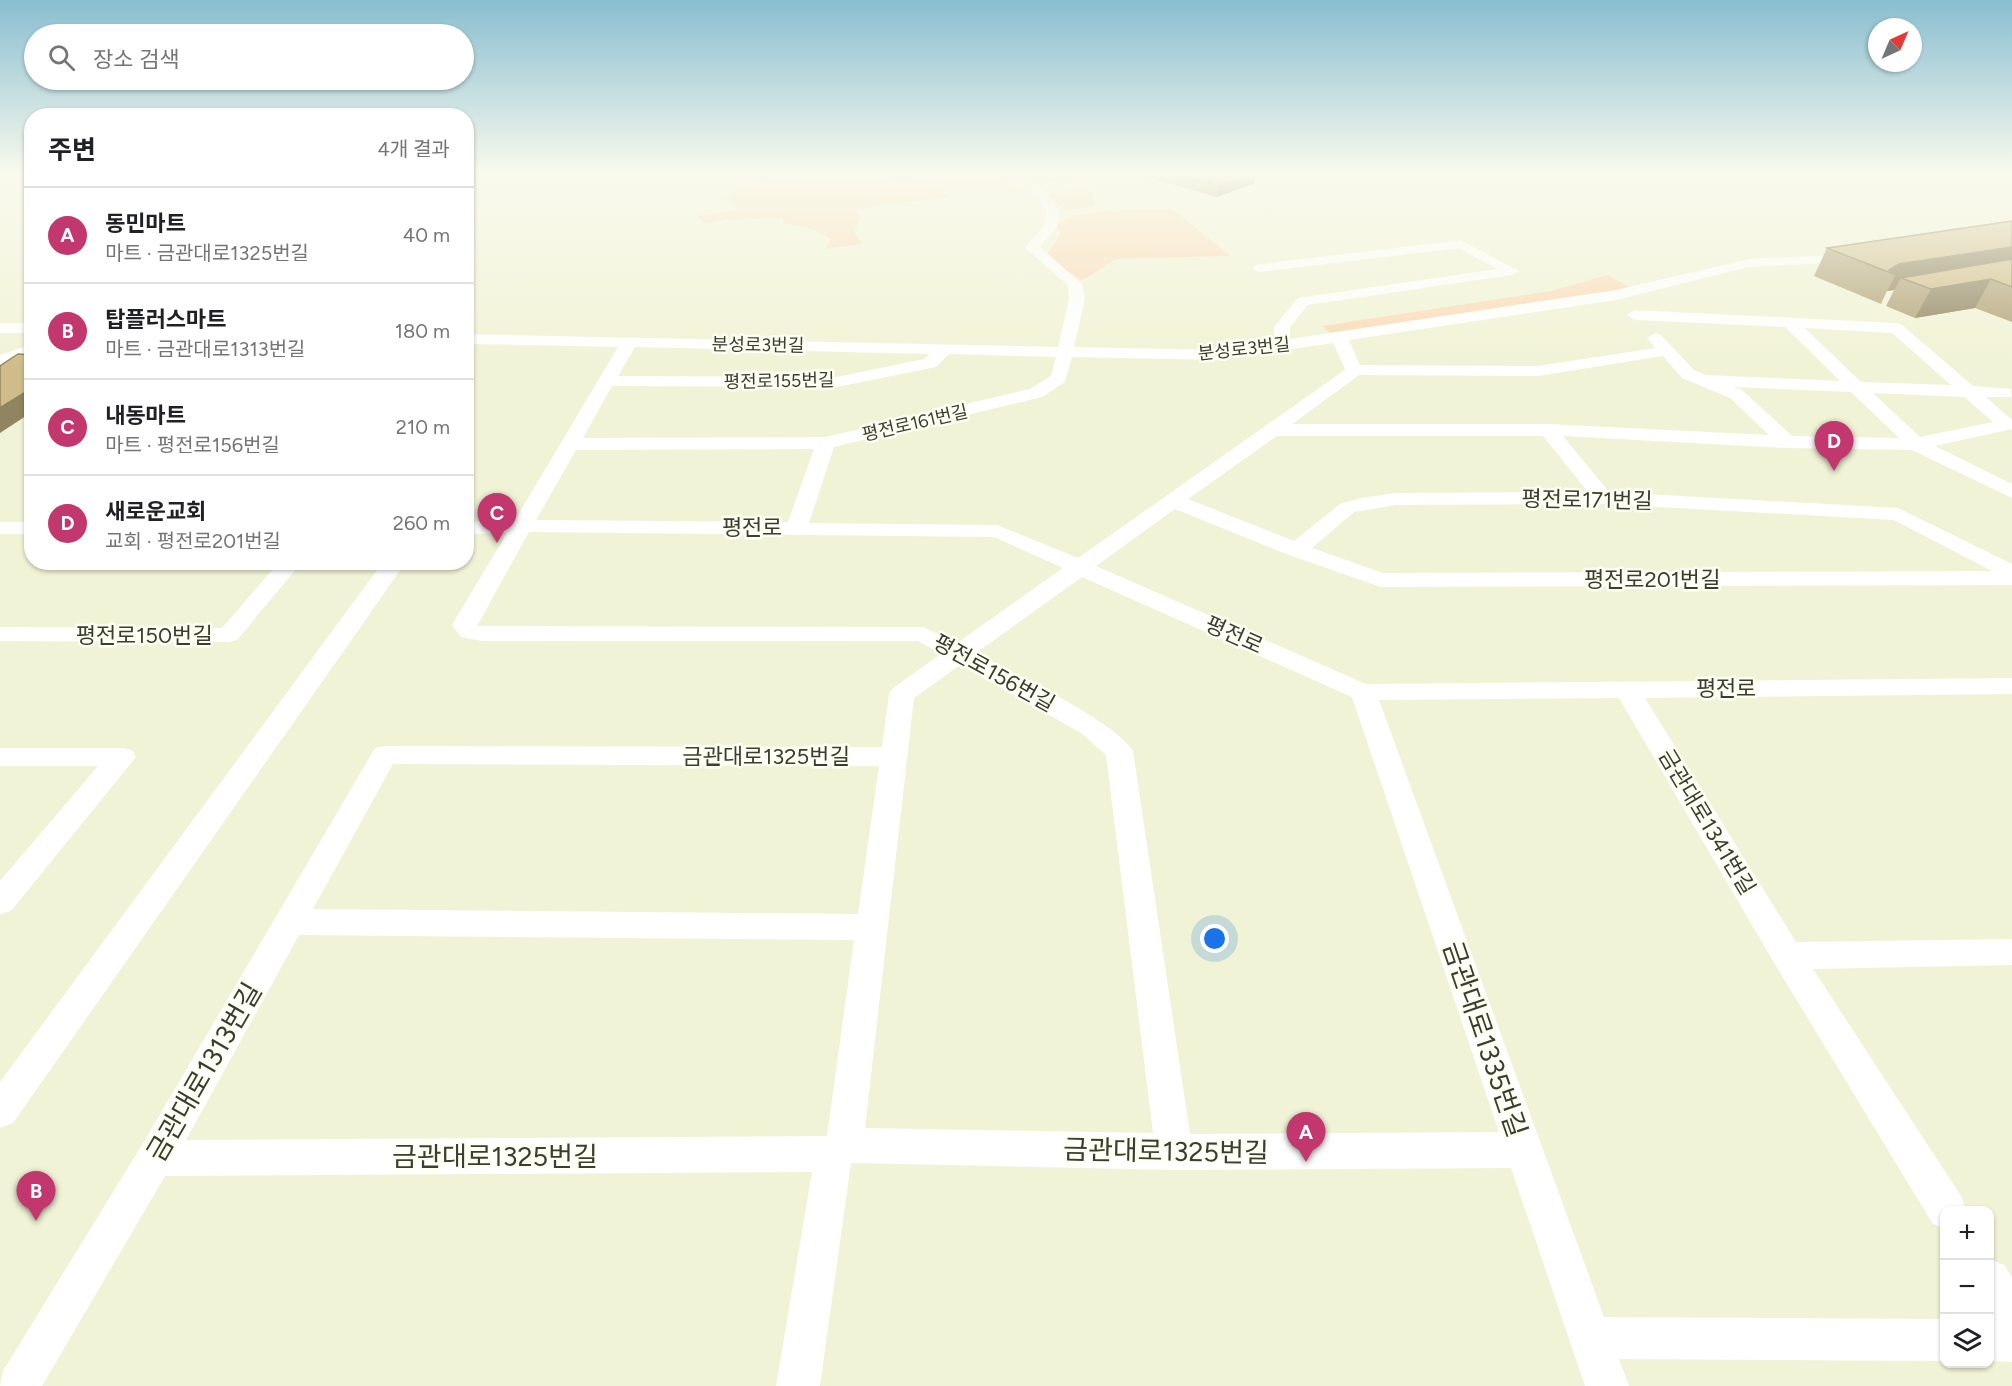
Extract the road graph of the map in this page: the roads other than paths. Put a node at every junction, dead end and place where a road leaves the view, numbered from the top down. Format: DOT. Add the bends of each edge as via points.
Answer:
graph roads {
  1 [pos="1039,240"];
  2 [pos="1260,268"];
  3 [pos="1808,275"];
  4 [pos="1616,295"];
  5 [pos="1635,315"];
  6 [pos="1790,323"];
  7 [pos="0,328"];
  8 [pos="24,328"];
  9 [pos="1339,337"];
  10 [pos="474,339"];
  11 [pos="629,343"];
  12 [pos="1282,346"];
  13 [pos="945,349"];
  14 [pos="1065,351"];
  15 [pos="1665,351"];
  16 [pos="24,352"];
  17 [pos="0,361"];
  18 [pos="1354,370"];
  19 [pos="1703,380"];
  20 [pos="606,381"];
  21 [pos="1855,386"];
  22 [pos="1971,392"];
  23 [pos="2005,393"];
  24 [pos="1274,430"];
  25 [pos="1548,430"];
  26 [pos="1787,442"];
  27 [pos="826,443"];
  28 [pos="570,444"];
  29 [pos="1916,444"];
  30 [pos="2012,492"];
  31 [pos="1603,498"];
  32 [pos="1174,501"];
  33 [pos="523,526"];
  34 [pos="0,528"];
  35 [pos="24,528"];
  36 [pos="474,528"];
  37 [pos="797,528"];
  38 [pos="1297,550"];
  39 [pos="1080,566"];
  40 [pos="284,570"];
  41 [pos="389,570"];
  42 [pos="2012,573"];
  43 [pos="2012,578"];
  44 [pos="0,634"];
  45 [pos="958,654"];
  46 [pos="2012,686"];
  47 [pos="1626,688"];
  48 [pos="1363,692"];
  49 [pos="385,755"];
  50 [pos="0,757"];
  51 [pos="894,757"];
  52 [pos="0,902"];
  53 [pos="288,922"];
  54 [pos="871,927"];
  55 [pos="2012,952"];
  56 [pos="1787,956"];
  57 [pos="0,1111"];
  58 [pos="839,1150"];
  59 [pos="1524,1150"];
  60 [pos="1174,1152"];
  61 [pos="155,1158"];
  62 [pos="1944,1206"];
  63 [pos="1994,1287"];
  64 [pos="2012,1315"];
  65 [pos="1590,1338"];
  66 [pos="1940,1340"];
  67 [pos="1994,1340"];
  68 [pos="2012,1341"];
  69 [pos="18,1386"];
  70 [pos="798,1386"];
  71 [pos="1607,1386"];
  1 -- 14 [label="street, 평전로161번길" via="1032,248 1075,284 1077,299"];
  2 -- 12 [label="street" via="1461,244 1512,271 1303,301 1282,327"];
  3 -- 4 [label="street, 분성로3번길" via="1866,262 1749,263"];
  4 -- 5 [label="street"];
  4 -- 9 [label="street, 분성로3번길"];
  5 -- 6 [label="street"];
  5 -- 15 [label="street"];
  6 -- 21 [label="street"];
  6 -- 22 [label="street" via="1896,328"];
  7 -- 8 [label="street"];
  9 -- 12 [label="street, 분성로3번길"];
  9 -- 18 [label="street"];
  10 -- 11 [label="street, 분성로3번길"];
  11 -- 13 [label="street, 분성로3번길"];
  11 -- 20 [label="street"];
  12 -- 14 [label="street, 분성로3번길" via="1219,355"];
  13 -- 14 [label="street, 분성로3번길"];
  13 -- 20 [label="street, 평전로155번길" via="930,363 837,381"];
  14 -- 27 [label="street, 평전로161번길" via="1059,378 1036,393"];
  15 -- 18 [label="street" via="1538,371"];
  15 -- 19 [label="street" via="1688,374"];
  16 -- 17 [label="street"];
  18 -- 24 [label="street"];
  19 -- 21 [label="street"];
  19 -- 26 [label="street" via="1736,394"];
  20 -- 28 [label="street"];
  21 -- 22 [label="street"];
  21 -- 29 [label="street"];
  22 -- 23 [label="street"];
  22 -- 29 [label="street" via="2007,425"];
  24 -- 25 [label="street"];
  24 -- 32 [label="street"];
  25 -- 26 [label="street"];
  25 -- 31 [label="street"];
  26 -- 29 [label="street"];
  27 -- 28 [label="street"];
  27 -- 37 [label="street"];
  28 -- 33 [label="street"];
  29 -- 30 [label="street"];
  31 -- 38 [label="street, 평전로171번길" via="1396,499 1360,504 1347,508"];
  31 -- 42 [label="street, 평전로171번길" via="1898,514"];
  32 -- 38 [label="street"];
  32 -- 39 [label="street"];
  33 -- 36 [label="street, 평전로"];
  33 -- 37 [label="street, 평전로"];
  33 -- 45 [label="street, 평전로156번길" via="466,618 464,625 469,632 923,633"];
  34 -- 35 [label="street"];
  37 -- 39 [label="street, 평전로" via="997,531"];
  38 -- 43 [label="street, 평전로201번길" via="1381,580"];
  39 -- 45 [label="street"];
  39 -- 48 [label="street, 평전로"];
  40 -- 44 [label="street, 평전로150번길" via="229,635"];
  41 -- 57 [label="street"];
  45 -- 51 [label="street" via="902,694"];
  45 -- 60 [label="street, 평전로156번길" via="1090,727 1119,752"];
  46 -- 47 [label="street, 평전로"];
  47 -- 48 [label="street, 평전로"];
  47 -- 56 [label="street, 금관대로1341번길"];
  48 -- 59 [label="street, 금관대로1335번길"];
  49 -- 51 [label="street, 금관대로1325번길"];
  49 -- 53 [label="street, 금관대로1313번길"];
  50 -- 52 [label="street" via="122,757"];
  51 -- 54 [label="street"];
  53 -- 54 [label="street"];
  53 -- 61 [label="street, 금관대로1313번길"];
  54 -- 58 [label="street"];
  55 -- 56 [label="street"];
  56 -- 62 [label="street, 금관대로1341번길"];
  58 -- 60 [label="street, 금관대로1325번길"];
  58 -- 61 [label="street, 금관대로1325번길"];
  58 -- 70 [label="street"];
  59 -- 60 [label="street, 금관대로1325번길"];
  59 -- 65 [label="street, 금관대로1335번길"];
  61 -- 69 [label="street, 금관대로1313번길"];
  63 -- 64 [label="street"];
  65 -- 66 [label="street"];
  65 -- 71 [label="street, 금관대로1335번길"];
  67 -- 68 [label="street"];
}
